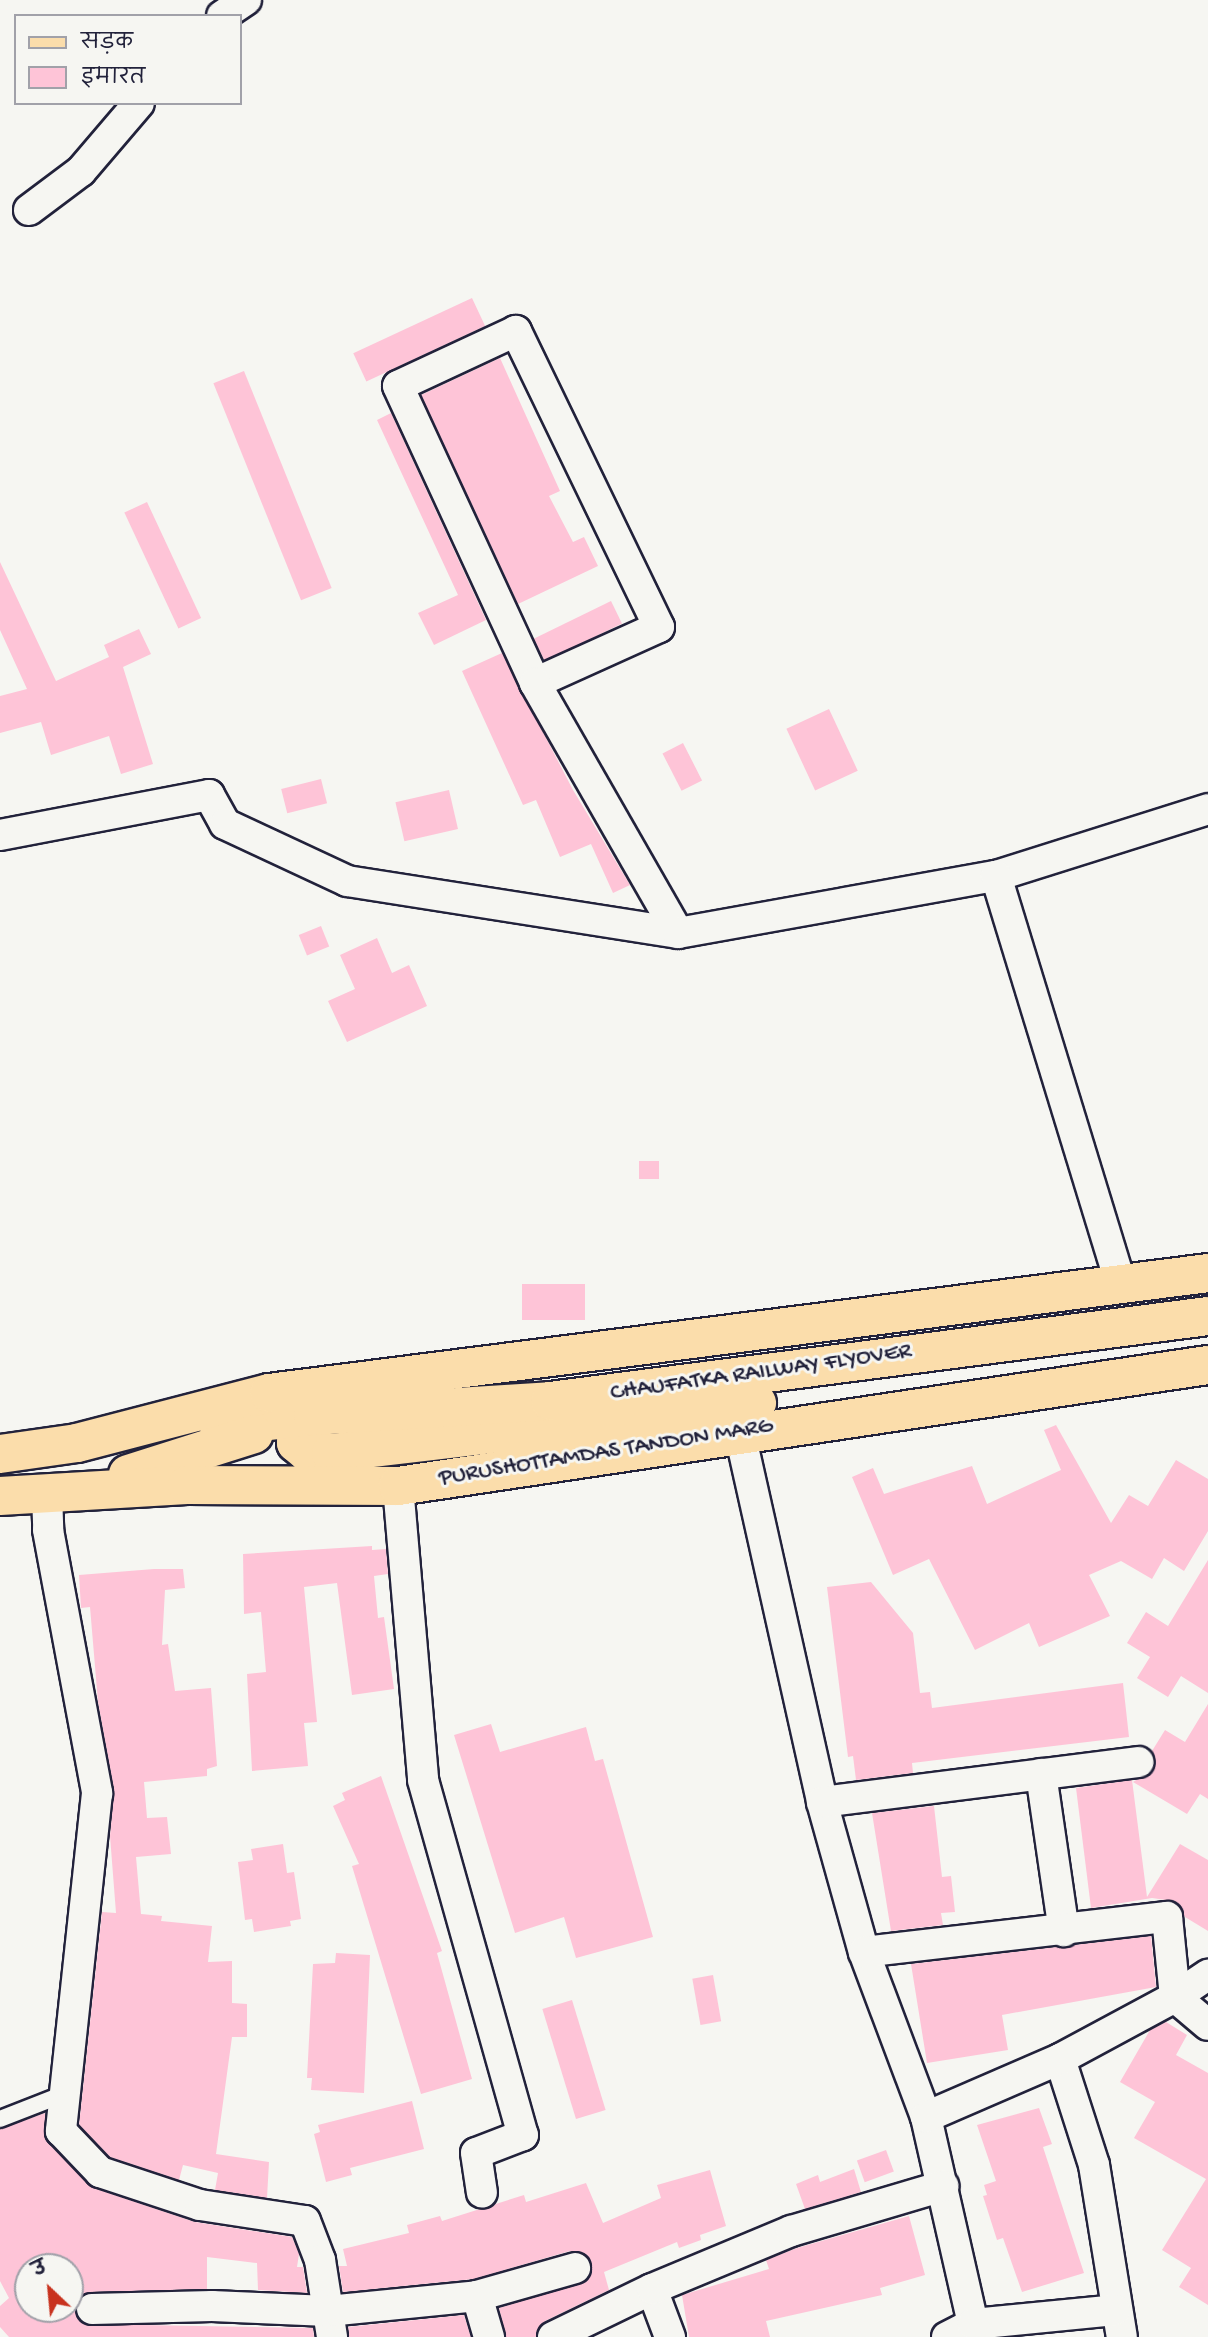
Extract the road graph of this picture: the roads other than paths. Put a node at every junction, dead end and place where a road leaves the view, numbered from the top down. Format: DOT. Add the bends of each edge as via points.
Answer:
graph roads {
  1 [pos="246,0"];
  2 [pos="225,14"];
  3 [pos="137,105"];
  4 [pos="29,209"];
  5 [pos="535,683"];
  6 [pos="1208,809"];
  7 [pos="0,835"];
  8 [pos="996,876"];
  9 [pos="678,933"];
  10 [pos="1208,1273"];
  11 [pos="1121,1286"];
  12 [pos="1208,1316"];
  13 [pos="1208,1345"];
  14 [pos="1208,1365"];
  15 [pos="313,1416"];
  16 [pos="736,1419"];
  17 [pos="259,1428"];
  18 [pos="77,1443"];
  19 [pos="0,1454"];
  20 [pos="398,1486"];
  21 [pos="335,1489"];
  22 [pos="60,1492"];
  23 [pos="0,1496"];
  24 [pos="1138,1762"];
  25 [pos="1041,1774"];
  26 [pos="821,1802"];
  27 [pos="1064,1931"];
  28 [pos="864,1952"];
  29 [pos="1208,1975"];
  30 [pos="1175,1997"];
  31 [pos="1208,2025"];
  32 [pos="1060,2059"];
  33 [pos="64,2094"];
  34 [pos="926,2117"];
  35 [pos="0,2119"];
  36 [pos="943,2186"];
  37 [pos="482,2193"];
  38 [pos="575,2268"];
  39 [pos="652,2289"];
  40 [pos="477,2296"];
  41 [pos="92,2309"];
  42 [pos="1119,2323"];
  43 [pos="330,2324"];
  44 [pos="974,2325"];
  45 [pos="489,2337"];
  46 [pos="553,2337"];
  47 [pos="670,2337"];
  48 [pos="947,2337"];
  1 -- 2 [label="street"];
  3 -- 4 [label="street" via="81,171"];
  5 -- 5 [label="street" via="398,386 516,331 659,627"];
  5 -- 9 [label="street"];
  6 -- 8 [label="street"];
  7 -- 9 [label="street" via="209,796 225,824 347,881"];
  8 -- 9 [label="street"];
  8 -- 11 [label="street"];
  10 -- 11 [label="main road"];
  11 -- 18 [label="main road" via="321,1385 269,1393"];
  12 -- 15 [label="main road, CHAUFATKA RAILWAY FLYOVER" via="550,1402"];
  13 -- 16 [label="main road"];
  14 -- 16 [label="main road, PURUSHOTTAMDAS TANDON MARG"];
  15 -- 16 [label="main road" via="297,1424 295,1431 296,1443 308,1453 584,1426"];
  15 -- 17 [label="main road, CHAUFATKA RAILWAY FLYOVER"];
  16 -- 20 [label="main road, PURUSHOTTAMDAS TANDON MARG"];
  16 -- 26 [label="street"];
  17 -- 18 [label="main road"];
  17 -- 21 [label="main road" via="260,1449 282,1473"];
  17 -- 22 [label="main road"];
  18 -- 19 [label="main road"];
  20 -- 21 [label="main road, PURUSHOTTAMDAS TANDON MARG"];
  20 -- 37 [label="street" via="423,1780 523,2135 476,2153"];
  21 -- 22 [label="main road, PURUSHOTTAMDAS TANDON MARG" via="187,1485"];
  22 -- 23 [label="main road, PURUSHOTTAMDAS TANDON MARG"];
  22 -- 33 [label="street" via="47,1530 97,1793"];
  24 -- 25 [label="street"];
  25 -- 26 [label="street"];
  25 -- 27 [label="street"];
  26 -- 28 [label="street"];
  27 -- 28 [label="street"];
  27 -- 30 [label="street" via="1167,1917"];
  28 -- 34 [label="street"];
  29 -- 30 [label="street"];
  30 -- 31 [label="street"];
  30 -- 32 [label="street"];
  32 -- 34 [label="street"];
  32 -- 42 [label="street" via="1094,2165"];
  33 -- 35 [label="lane"];
  33 -- 43 [label="street" via="61,2131 100,2172 200,2205 305,2221 320,2260"];
  34 -- 36 [label="street"];
  36 -- 39 [label="street" via="791,2231"];
  36 -- 44 [label="street"];
  38 -- 40 [label="street"];
  39 -- 46 [label="street"];
  39 -- 47 [label="street"];
  40 -- 43 [label="street"];
  40 -- 45 [label="street"];
  41 -- 43 [label="street" via="212,2306"];
  42 -- 44 [label="street"];
  44 -- 48 [label="street"];
}
